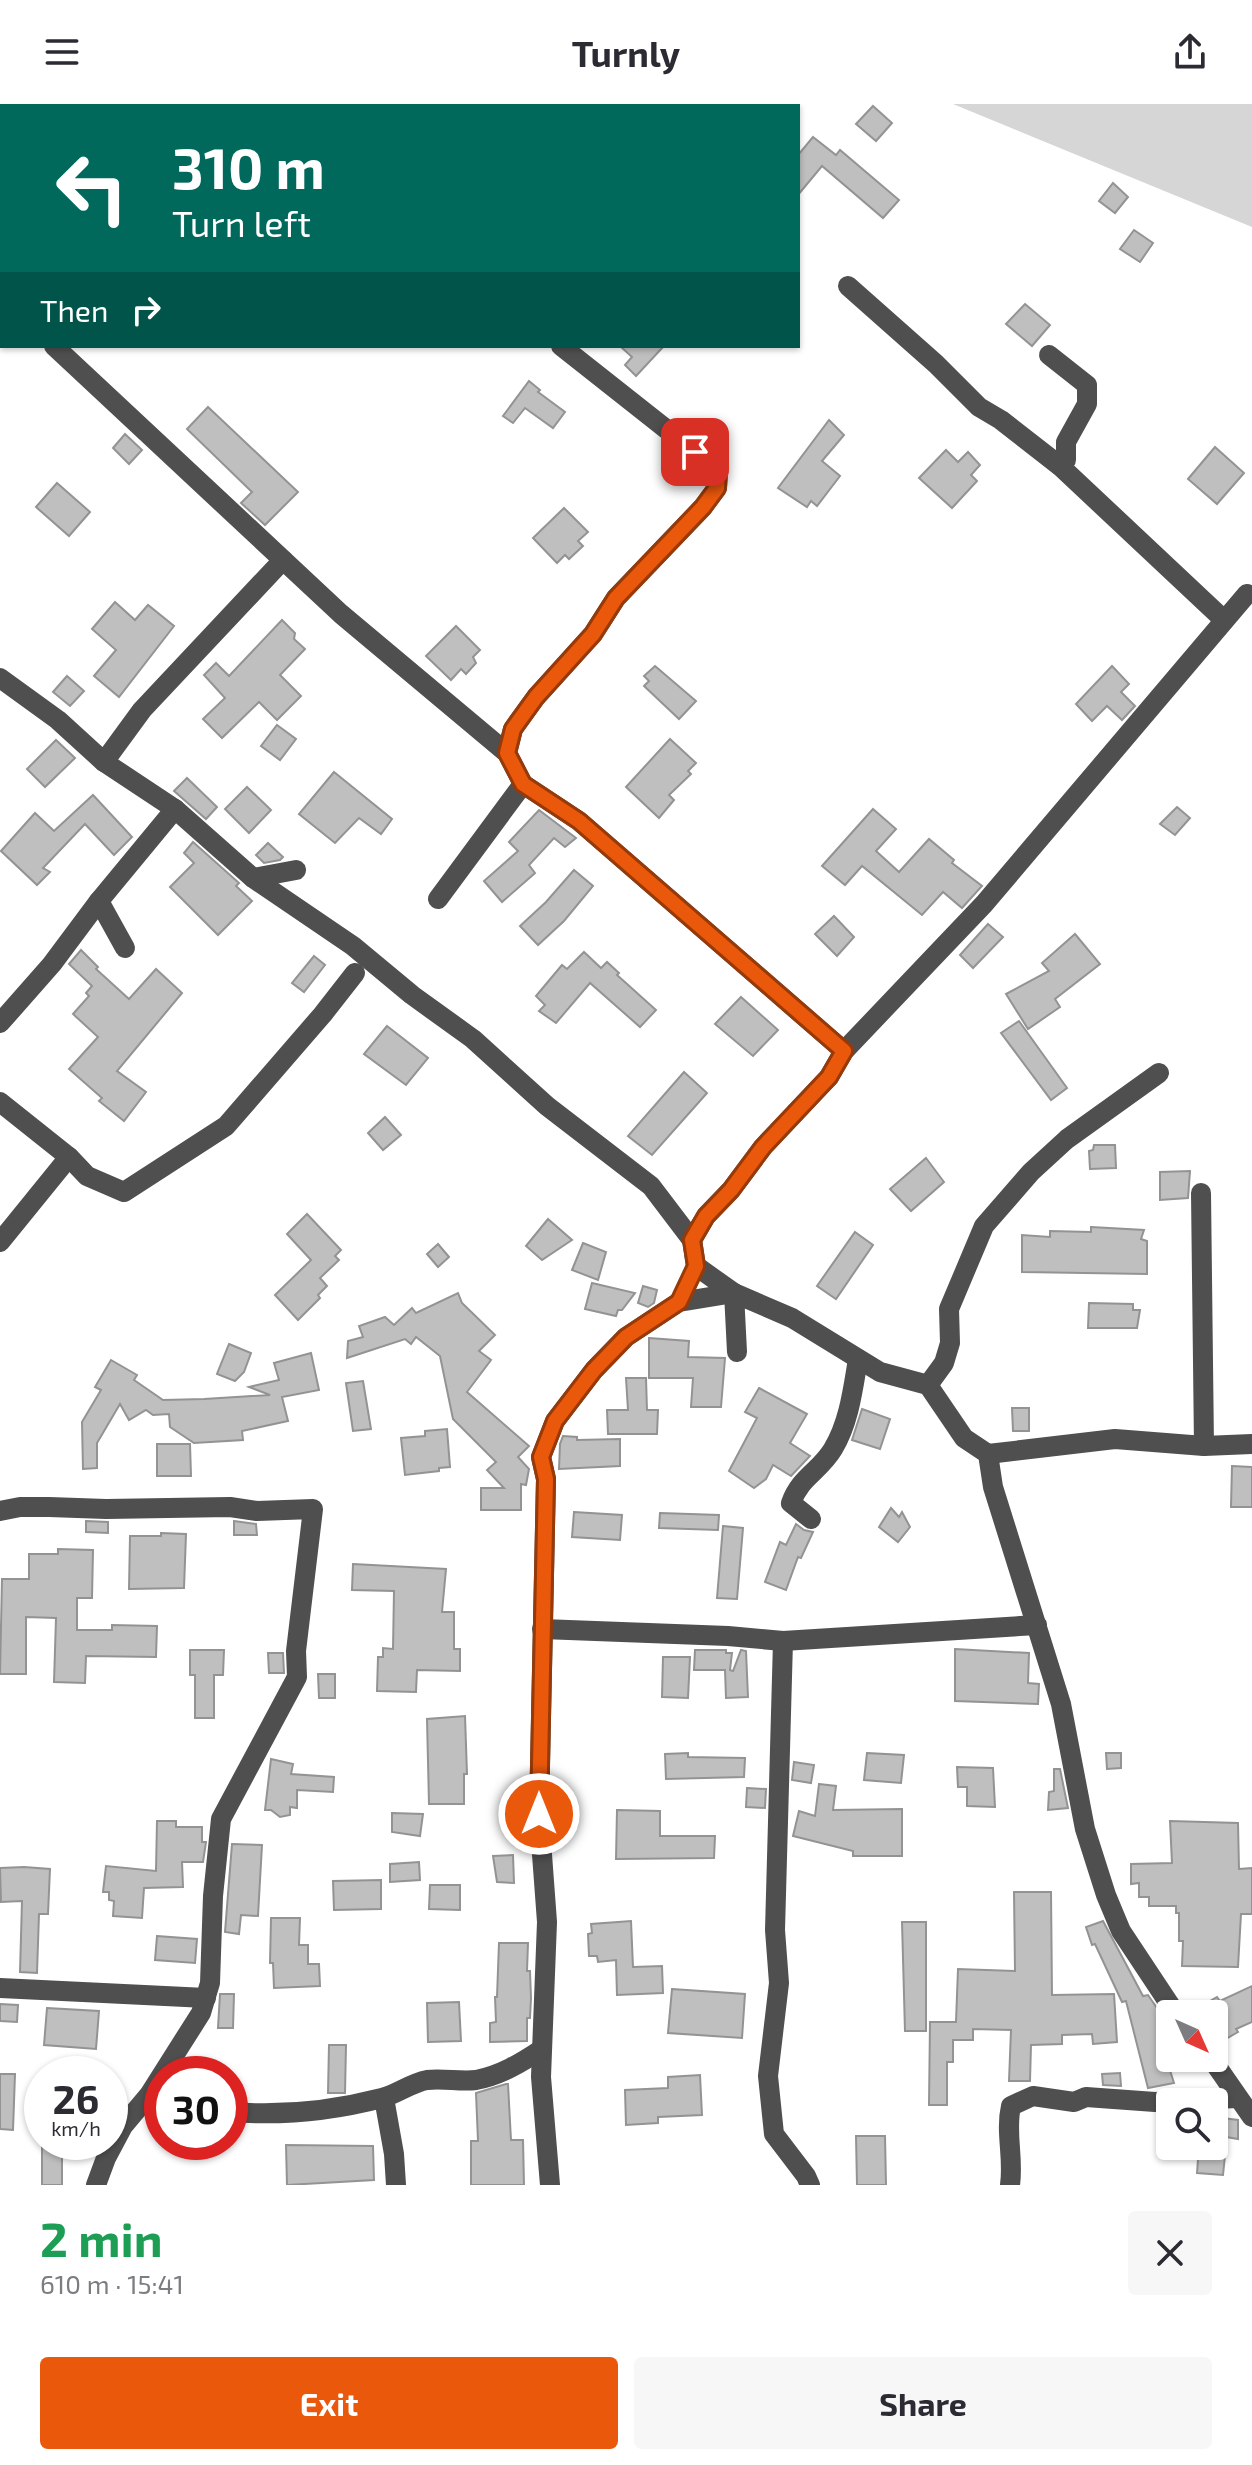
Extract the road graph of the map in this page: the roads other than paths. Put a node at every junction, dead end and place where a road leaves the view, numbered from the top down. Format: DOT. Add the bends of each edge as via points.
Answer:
graph roads {
  1 [pos="848,286"];
  2 [pos="56,348"];
  3 [pos="564,348"];
  4 [pos="1049,355"];
  5 [pos="1060,466"];
  6 [pos="283,560"];
  7 [pos="1247,594"];
  8 [pos="1224,620"];
  9 [pos="0,678"];
  10 [pos="507,753"];
  11 [pos="104,762"];
  12 [pos="523,784"];
  13 [pos="175,809"];
  14 [pos="296,870"];
  15 [pos="253,878"];
  16 [pos="438,899"];
  17 [pos="99,901"];
  18 [pos="125,948"];
  19 [pos="355,973"];
  20 [pos="0,1023"];
  21 [pos="844,1051"];
  22 [pos="1159,1073"];
  23 [pos="0,1102"];
  24 [pos="69,1157"];
  25 [pos="1201,1193"];
  26 [pos="692,1240"];
  27 [pos="0,1242"];
  28 [pos="696,1266"];
  29 [pos="734,1293"];
  30 [pos="679,1302"];
  31 [pos="737,1352"];
  32 [pos="858,1359"];
  33 [pos="928,1385"];
  34 [pos="1252,1444"];
  35 [pos="1204,1446"];
  36 [pos="988,1454"];
  37 [pos="0,1511"];
  38 [pos="811,1519"];
  39 [pos="1037,1625"];
  40 [pos="542,1629"];
  41 [pos="783,1641"];
  42 [pos="0,1988"];
  43 [pos="206,1998"];
  44 [pos="1167,2000"];
  45 [pos="542,2049"];
  46 [pos="178,2056"];
  47 [pos="1220,2072"];
  48 [pos="384,2098"];
  49 [pos="1237,2098"];
  50 [pos="144,2108"];
  51 [pos="248,2114"];
  52 [pos="1252,2117"];
  53 [pos="96,2185"];
  54 [pos="396,2185"];
  55 [pos="550,2185"];
  56 [pos="810,2185"];
  57 [pos="1010,2185"];
  1 -- 5 [label="street" via="979,407"];
  2 -- 6 [label="street"];
  3 -- 10 [label="street" via="718,470 717,488 616,598 593,634 536,697 513,729"];
  4 -- 5 [label="street" via="1087,385 1087,404 1066,442 1066,460"];
  5 -- 8 [label="street"];
  6 -- 10 [label="street"];
  6 -- 11 [label="street" via="142,710"];
  7 -- 8 [label="street"];
  8 -- 21 [label="street" via="984,904"];
  9 -- 11 [label="street"];
  10 -- 12 [label="street"];
  11 -- 13 [label="street"];
  12 -- 16 [label="street"];
  12 -- 21 [label="street" via="579,821"];
  13 -- 15 [label="street"];
  13 -- 17 [label="street"];
  14 -- 15 [label="street"];
  15 -- 26 [label="street" via="353,946 651,1186"];
  17 -- 18 [label="street"];
  17 -- 20 [label="street"];
  19 -- 24 [label="street" via="226,1126 124,1192 87,1176"];
  21 -- 26 [label="street" via="829,1077 763,1147"];
  22 -- 33 [label="street" via="1067,1139 984,1226 949,1309 950,1343 944,1363"];
  23 -- 24 [label="street"];
  24 -- 27 [label="street"];
  25 -- 35 [label="street"];
  26 -- 28 [label="street"];
  28 -- 29 [label="street"];
  28 -- 30 [label="street"];
  29 -- 30 [label="street"];
  29 -- 31 [label="street"];
  29 -- 32 [label="street" via="792,1318"];
  30 -- 40 [label="street" via="626,1337 555,1421 541,1457 546,1479"];
  32 -- 33 [label="street" via="880,1372"];
  32 -- 38 [label="street" via="850,1406 833,1450 797,1487 791,1503"];
  33 -- 36 [label="street" via="964,1438"];
  34 -- 35 [label="street"];
  35 -- 36 [label="street" via="1115,1439"];
  36 -- 39 [label="street" via="993,1487"];
  37 -- 43 [label="street" via="313,1509 297,1677 221,1819"];
  39 -- 41 [label="street"];
  39 -- 44 [label="street" via="1061,1704 1085,1829 1106,1895 1121,1931"];
  40 -- 41 [label="street"];
  40 -- 45 [label="street" via="539,1814 547,1922"];
  41 -- 56 [label="street" via="775,1930 779,1983 768,2076 774,2134"];
  42 -- 43 [label="street"];
  43 -- 46 [label="street"];
  45 -- 48 [label="street" via="510,2071 475,2080 428,2080"];
  45 -- 55 [label="street"];
  47 -- 49 [label="street"];
  48 -- 51 [label="street" via="313,2112"];
  48 -- 54 [label="street"];
  49 -- 52 [label="street"];
  49 -- 57 [label="street" via="1020,2099 1011,2106 1008,2121"];
  50 -- 53 [label="street" via="123,2126"];
}
